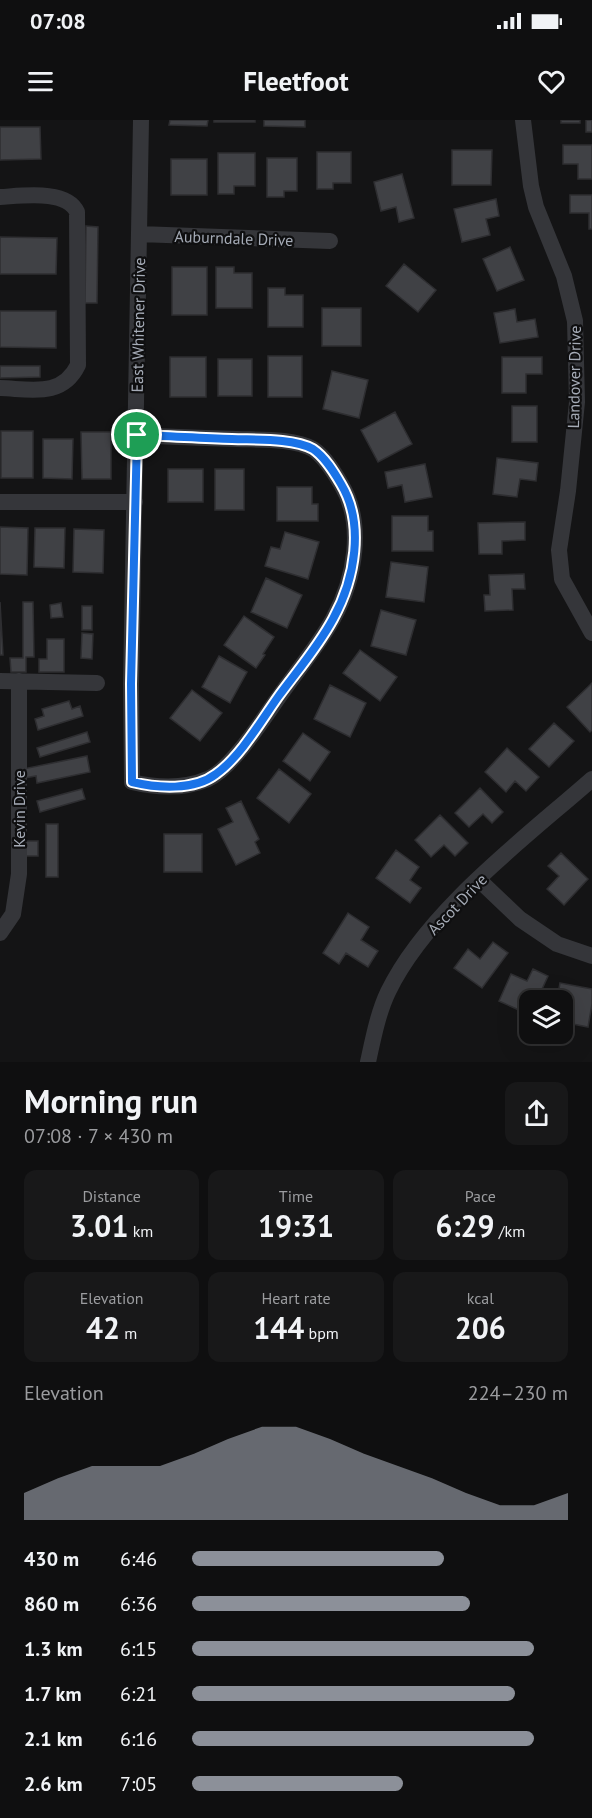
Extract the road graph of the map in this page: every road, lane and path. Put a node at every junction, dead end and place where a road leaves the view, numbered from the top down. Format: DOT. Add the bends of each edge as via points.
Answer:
graph roads {
  1 [pos="141,120"];
  2 [pos="523,120"];
  3 [pos="0,196"];
  4 [pos="139,234"];
  5 [pos="330,241"];
  6 [pos="0,388"];
  7 [pos="137,435"];
  8 [pos="0,502"];
  9 [pos="135,502"];
  10 [pos="592,633"];
  11 [pos="0,681"];
  12 [pos="19,681"];
  13 [pos="97,683"];
  14 [pos="592,779"];
  15 [pos="478,879"];
  16 [pos="0,933"];
  17 [pos="592,956"];
  18 [pos="368,1062"];
  1 -- 4 [label="street, East Whitener Drive"];
  2 -- 10 [label="street, Landover Drive" via="536,207 564,276 575,321 577,402 559,550 562,579"];
  3 -- 6 [label="street" via="64,198 74,205 78,365 62,385 50,389"];
  4 -- 5 [label="street, Auburndale Drive"];
  4 -- 7 [label="street, East Whitener Drive"];
  7 -- 9 [label="street, East Whitener Drive"];
  7 -- 9 [label="street, East Whitener Drive" via="302,444 323,457 344,490 354,519 353,562 346,588 318,643 250,738 216,774 180,787 132,782"];
  8 -- 9 [label="street"];
  11 -- 12 [label="street"];
  12 -- 13 [label="street"];
  12 -- 16 [label="street, Kevin Drive" via="19,874 13,914"];
  14 -- 15 [label="street, Ascot Drive"];
  15 -- 17 [label="street" via="520,919 557,944"];
  15 -- 18 [label="street, Ascot Drive" via="405,963 388,993"];
}
